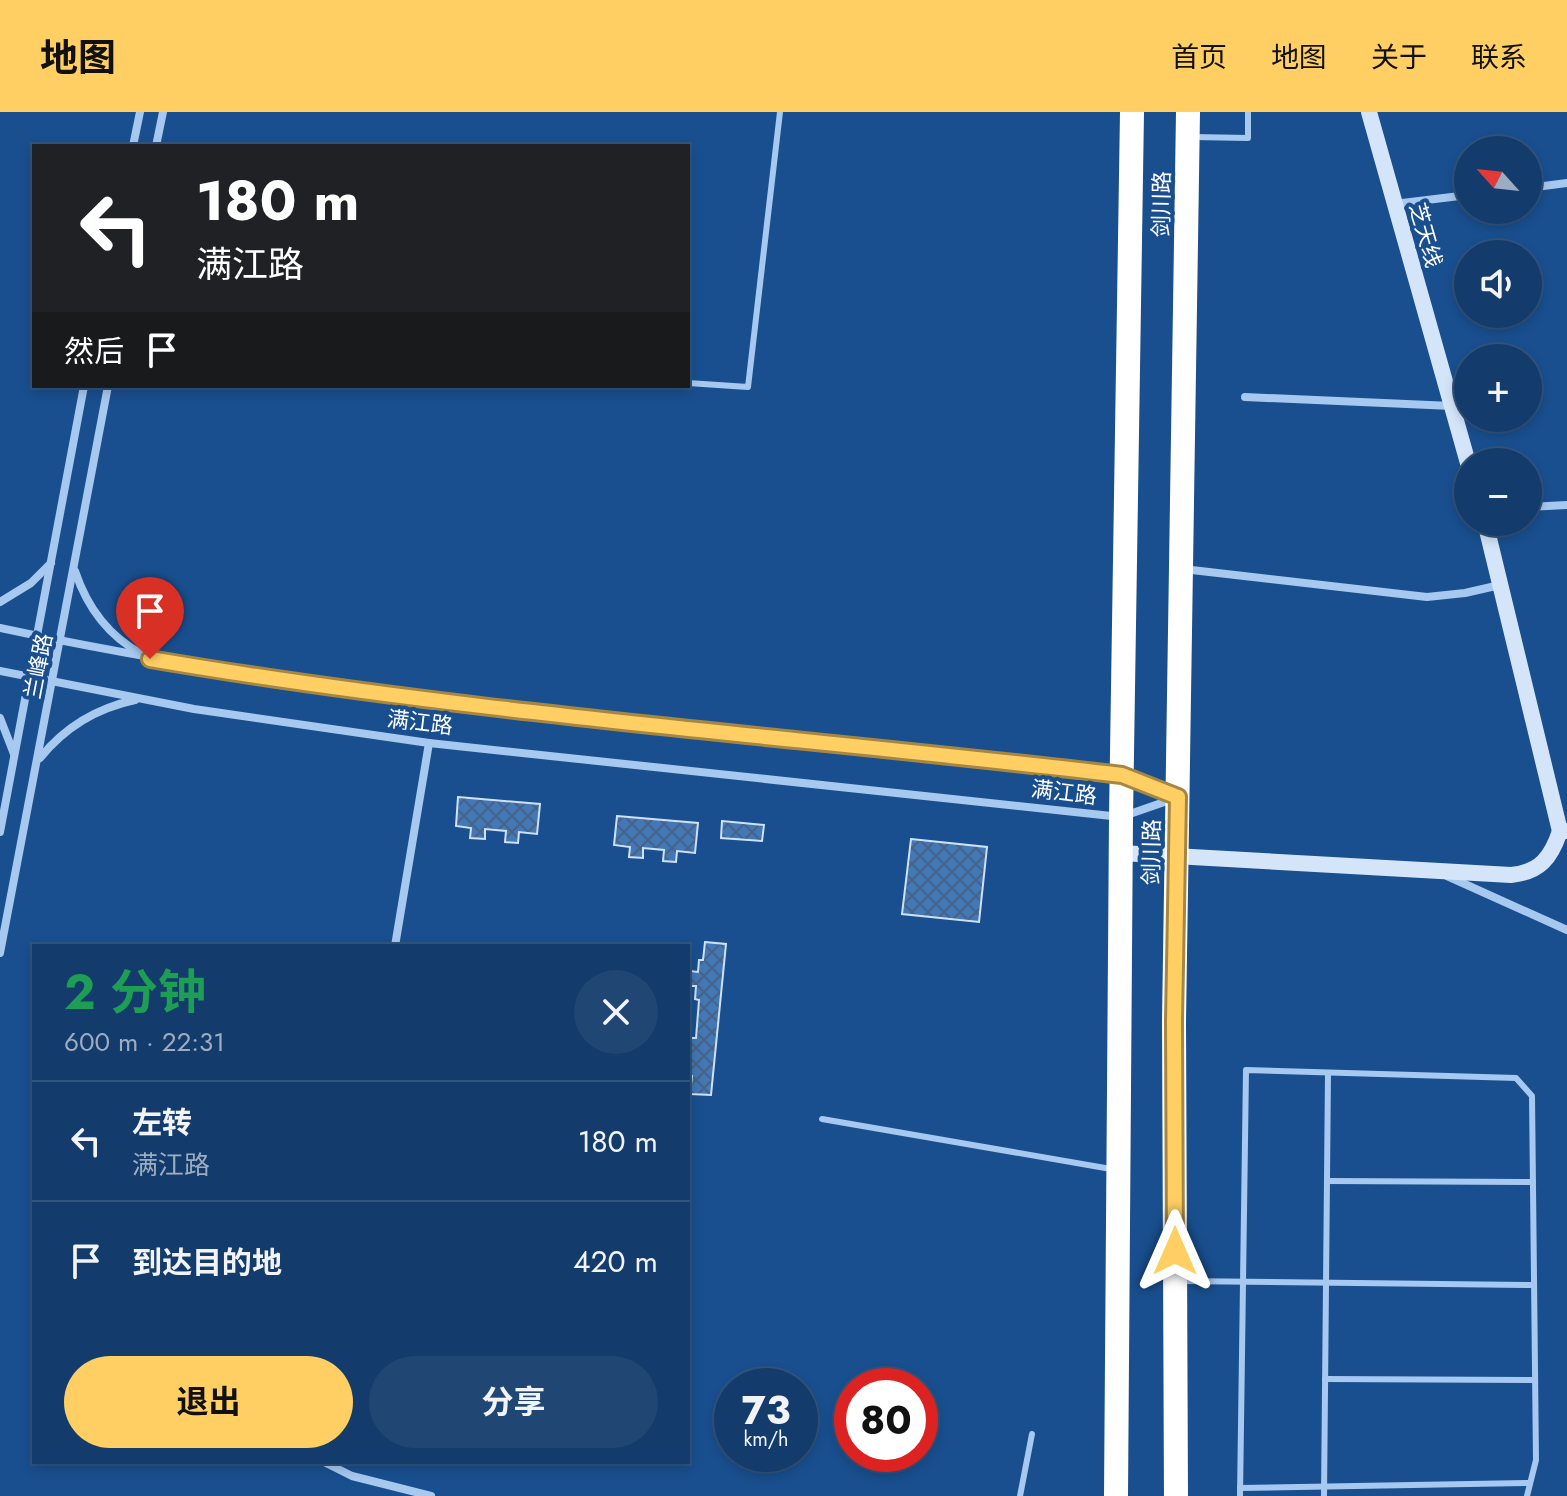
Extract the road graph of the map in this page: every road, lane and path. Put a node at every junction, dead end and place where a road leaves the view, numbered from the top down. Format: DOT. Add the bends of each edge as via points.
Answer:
graph roads {
  1 [pos="140,112"];
  2 [pos="163,112"];
  3 [pos="780,112"];
  4 [pos="1132,112"];
  5 [pos="1188,112"];
  6 [pos="1248,112"];
  7 [pos="1369,112"];
  8 [pos="1188,137"];
  9 [pos="133,144"];
  10 [pos="156,144"];
  11 [pos="1567,183"];
  12 [pos="1542,186"];
  13 [pos="1454,197"];
  14 [pos="1394,204"];
  15 [pos="690,383"];
  16 [pos="84,388"];
  17 [pos="108,388"];
  18 [pos="1245,397"];
  19 [pos="1452,406"];
  20 [pos="1464,448"];
  21 [pos="1567,505"];
  22 [pos="1542,506"];
  23 [pos="1488,536"];
  24 [pos="52,562"];
  25 [pos="74,569"];
  26 [pos="1182,569"];
  27 [pos="1500,585"];
  28 [pos="0,602"];
  29 [pos="0,628"];
  30 [pos="38,636"];
  31 [pos="61,641"];
  32 [pos="150,659"];
  33 [pos="0,671"];
  34 [pos="30,678"];
  35 [pos="53,682"];
  36 [pos="139,699"];
  37 [pos="0,718"];
  38 [pos="429,743"];
  39 [pos="15,757"];
  40 [pos="37,762"];
  41 [pos="1122,775"];
  42 [pos="1178,797"];
  43 [pos="1121,817"];
  44 [pos="1563,831"];
  45 [pos="0,832"];
  46 [pos="1121,853"];
  47 [pos="1177,858"];
  48 [pos="1437,872"];
  49 [pos="1567,930"];
  50 [pos="395,944"];
  51 [pos="0,953"];
  52 [pos="1328,1073"];
  53 [pos="822,1119"];
  54 [pos="1118,1170"];
  55 [pos="1327,1181"];
  56 [pos="1533,1182"];
  57 [pos="1176,1280"];
  58 [pos="1243,1281"];
  59 [pos="1326,1282"];
  60 [pos="1534,1285"];
  61 [pos="1325,1379"];
  62 [pos="1535,1380"];
  63 [pos="1032,1434"];
  64 [pos="327,1464"];
  65 [pos="1530,1483"];
  66 [pos="1324,1486"];
  67 [pos="1240,1492"];
  68 [pos="431,1496"];
  69 [pos="1020,1496"];
  70 [pos="1116,1496"];
  71 [pos="1176,1496"];
  72 [pos="1324,1496"];
  73 [pos="1527,1496"];
  1 -- 9 [label="street"];
  2 -- 10 [label="street"];
  3 -- 15 [label="lane" via="748,387"];
  4 -- 41 [label="highway, 剑川路"];
  5 -- 8 [label="highway, 剑川路"];
  6 -- 8 [label="lane" via="1248,138"];
  7 -- 14 [label="street, 芝天线"];
  8 -- 26 [label="highway, 剑川路"];
  11 -- 12 [label="street"];
  13 -- 14 [label="street"];
  14 -- 19 [label="street, 芝天线"];
  16 -- 24 [label="street, 兰峰路"];
  17 -- 25 [label="street, 兰峰路"];
  18 -- 19 [label="street"];
  19 -- 20 [label="street, 芝天线"];
  21 -- 22 [label="street"];
  23 -- 27 [label="street"];
  24 -- 28 [label="street"];
  24 -- 30 [label="street, 兰峰路"];
  25 -- 31 [label="street, 兰峰路"];
  25 -- 32 [label="street" via="106,627"];
  26 -- 27 [label="street" via="1427,597"];
  26 -- 42 [label="highway, 剑川路"];
  27 -- 44 [label="street"];
  29 -- 30 [label="street, 满江路"];
  30 -- 31 [label="street, 满江路"];
  30 -- 34 [label="street, 兰峰路"];
  31 -- 32 [label="street, 满江路"];
  31 -- 35 [label="street, 兰峰路"];
  32 -- 41 [label="street, 满江路" via="376,693"];
  33 -- 34 [label="street, 满江路"];
  34 -- 35 [label="street, 满江路"];
  34 -- 39 [label="street, 兰峰路"];
  35 -- 36 [label="street, 满江路"];
  35 -- 40 [label="street, 兰峰路"];
  36 -- 38 [label="street, 满江路"];
  36 -- 40 [label="street" via="86,718"];
  37 -- 39 [label="street"];
  38 -- 43 [label="street, 满江路"];
  38 -- 50 [label="street"];
  39 -- 45 [label="street, 兰峰路"];
  40 -- 51 [label="street, 兰峰路"];
  41 -- 42 [label="street, 满江路"];
  41 -- 43 [label="highway, 剑川路"];
  42 -- 43 [label="street, 满江路"];
  42 -- 47 [label="highway, 剑川路"];
  43 -- 46 [label="highway, 剑川路"];
  44 -- 48 [label="street" via="1546,861 1531,871"];
  46 -- 47 [label="street"];
  46 -- 54 [label="highway, 剑川路"];
  47 -- 48 [label="street"];
  47 -- 57 [label="highway, 剑川路"];
  48 -- 49 [label="street"];
  52 -- 55 [label="lane"];
  52 -- 56 [label="lane" via="1516,1078 1532,1096"];
  52 -- 58 [label="lane" via="1246,1070"];
  53 -- 54 [label="lane"];
  54 -- 70 [label="highway, 剑川路"];
  55 -- 56 [label="lane"];
  55 -- 59 [label="lane"];
  56 -- 60 [label="lane"];
  57 -- 58 [label="lane"];
  57 -- 71 [label="highway, 剑川路"];
  58 -- 59 [label="lane"];
  58 -- 67 [label="lane"];
  59 -- 60 [label="lane"];
  59 -- 61 [label="lane"];
  60 -- 62 [label="lane"];
  61 -- 62 [label="lane"];
  61 -- 66 [label="lane"];
  62 -- 65 [label="lane" via="1536,1460"];
  63 -- 69 [label="lane"];
  64 -- 68 [label="street"];
  65 -- 66 [label="lane"];
  65 -- 73 [label="lane"];
  66 -- 67 [label="lane"];
  66 -- 72 [label="lane"];
}
